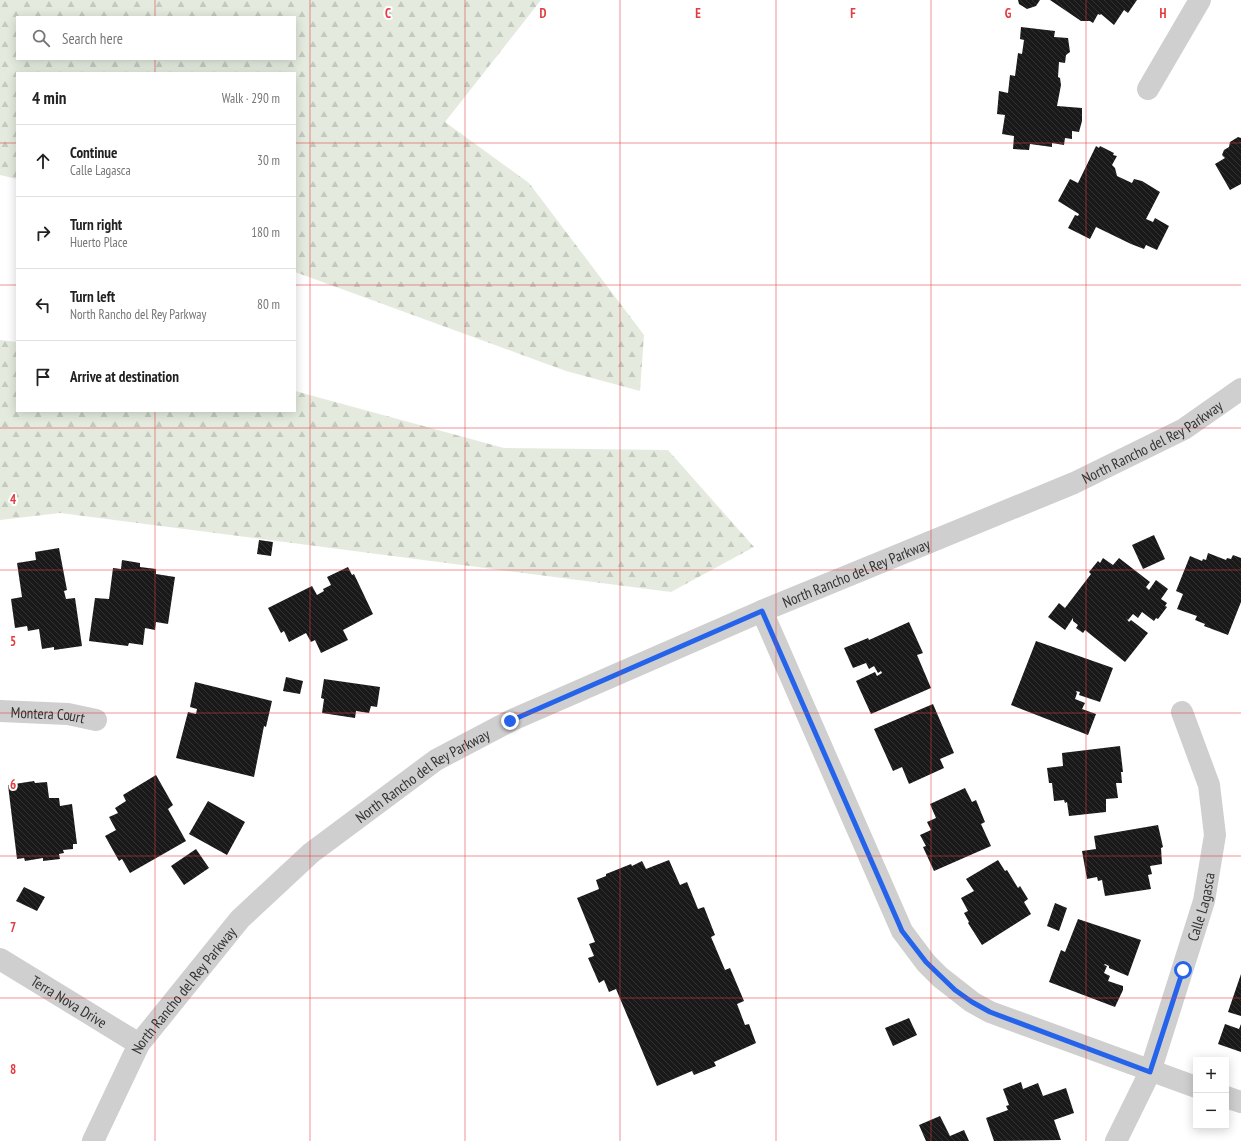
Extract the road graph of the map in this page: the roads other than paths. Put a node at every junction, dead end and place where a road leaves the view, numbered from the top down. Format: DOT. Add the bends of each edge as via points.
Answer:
graph roads {
  1 [pos="1200,0"];
  2 [pos="1148,89"];
  3 [pos="1241,388"];
  4 [pos="762,611"];
  5 [pos="0,711"];
  6 [pos="1182,712"];
  7 [pos="96,720"];
  8 [pos="0,959"];
  9 [pos="139,1044"];
  10 [pos="1150,1072"];
  11 [pos="1193,1086"];
  12 [pos="1229,1098"];
  13 [pos="1241,1102"];
  14 [pos="93,1141"];
  15 [pos="1116,1141"];
  1 -- 2 [label="street"];
  3 -- 4 [label="street, North Rancho del Rey Parkway" via="1184,429 1074,483"];
  4 -- 9 [label="street, North Rancho del Rey Parkway" via="510,721 436,760 311,853 240,919"];
  4 -- 10 [label="street" via="902,931 926,962 955,990 990,1012"];
  5 -- 7 [label="street, Montera Court" via="68,714"];
  6 -- 10 [label="street, Calle Lagasca" via="1210,785 1215,835 1204,901"];
  8 -- 9 [label="street, Terra Nova Drive"];
  9 -- 14 [label="street, North Rancho del Rey Parkway"];
  10 -- 11 [label="street"];
  10 -- 15 [label="street, Calle Lagasca"];
  12 -- 13 [label="street"];
}
